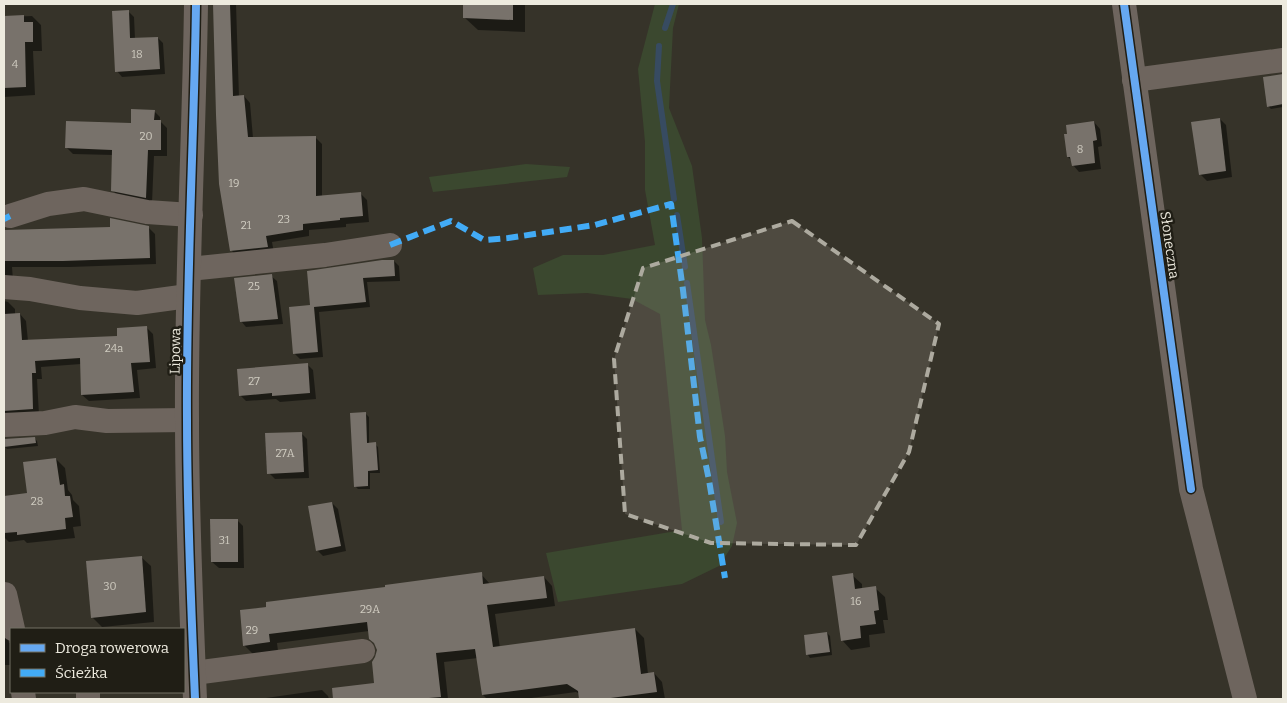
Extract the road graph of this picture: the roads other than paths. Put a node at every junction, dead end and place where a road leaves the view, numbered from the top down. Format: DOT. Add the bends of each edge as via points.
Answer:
graph roads {
  1 [pos="196,4"];
  2 [pos="1124,4"];
  3 [pos="1283,60"];
  4 [pos="1134,80"];
  5 [pos="191,215"];
  6 [pos="10,216"];
  7 [pos="390,245"];
  8 [pos="189,270"];
  9 [pos="4,287"];
  10 [pos="188,296"];
  11 [pos="187,420"];
  12 [pos="4,424"];
  13 [pos="4,594"];
  14 [pos="12,628"];
  15 [pos="188,632"];
  16 [pos="363,651"];
  17 [pos="194,673"];
  18 [pos="195,699"];
  19 [pos="1245,699"];
  1 -- 5 [label="street, Lipowa"];
  2 -- 4 [label="street, Słoneczna"];
  3 -- 4 [label="street"];
  4 -- 19 [label="street, Słoneczna" via="1191,489"];
  5 -- 6 [label="street" via="147,212 84,199 48,204"];
  5 -- 8 [label="street, Lipowa"];
  7 -- 8 [label="street"];
  8 -- 10 [label="street, Lipowa"];
  9 -- 10 [label="street" via="137,303"];
  10 -- 11 [label="street, Lipowa"];
  11 -- 12 [label="street" via="107,421 75,417 45,423"];
  11 -- 15 [label="street, Lipowa"];
  13 -- 14 [label="street"];
  15 -- 17 [label="street, Lipowa"];
  16 -- 17 [label="street"];
  17 -- 18 [label="street, Lipowa"];
}
